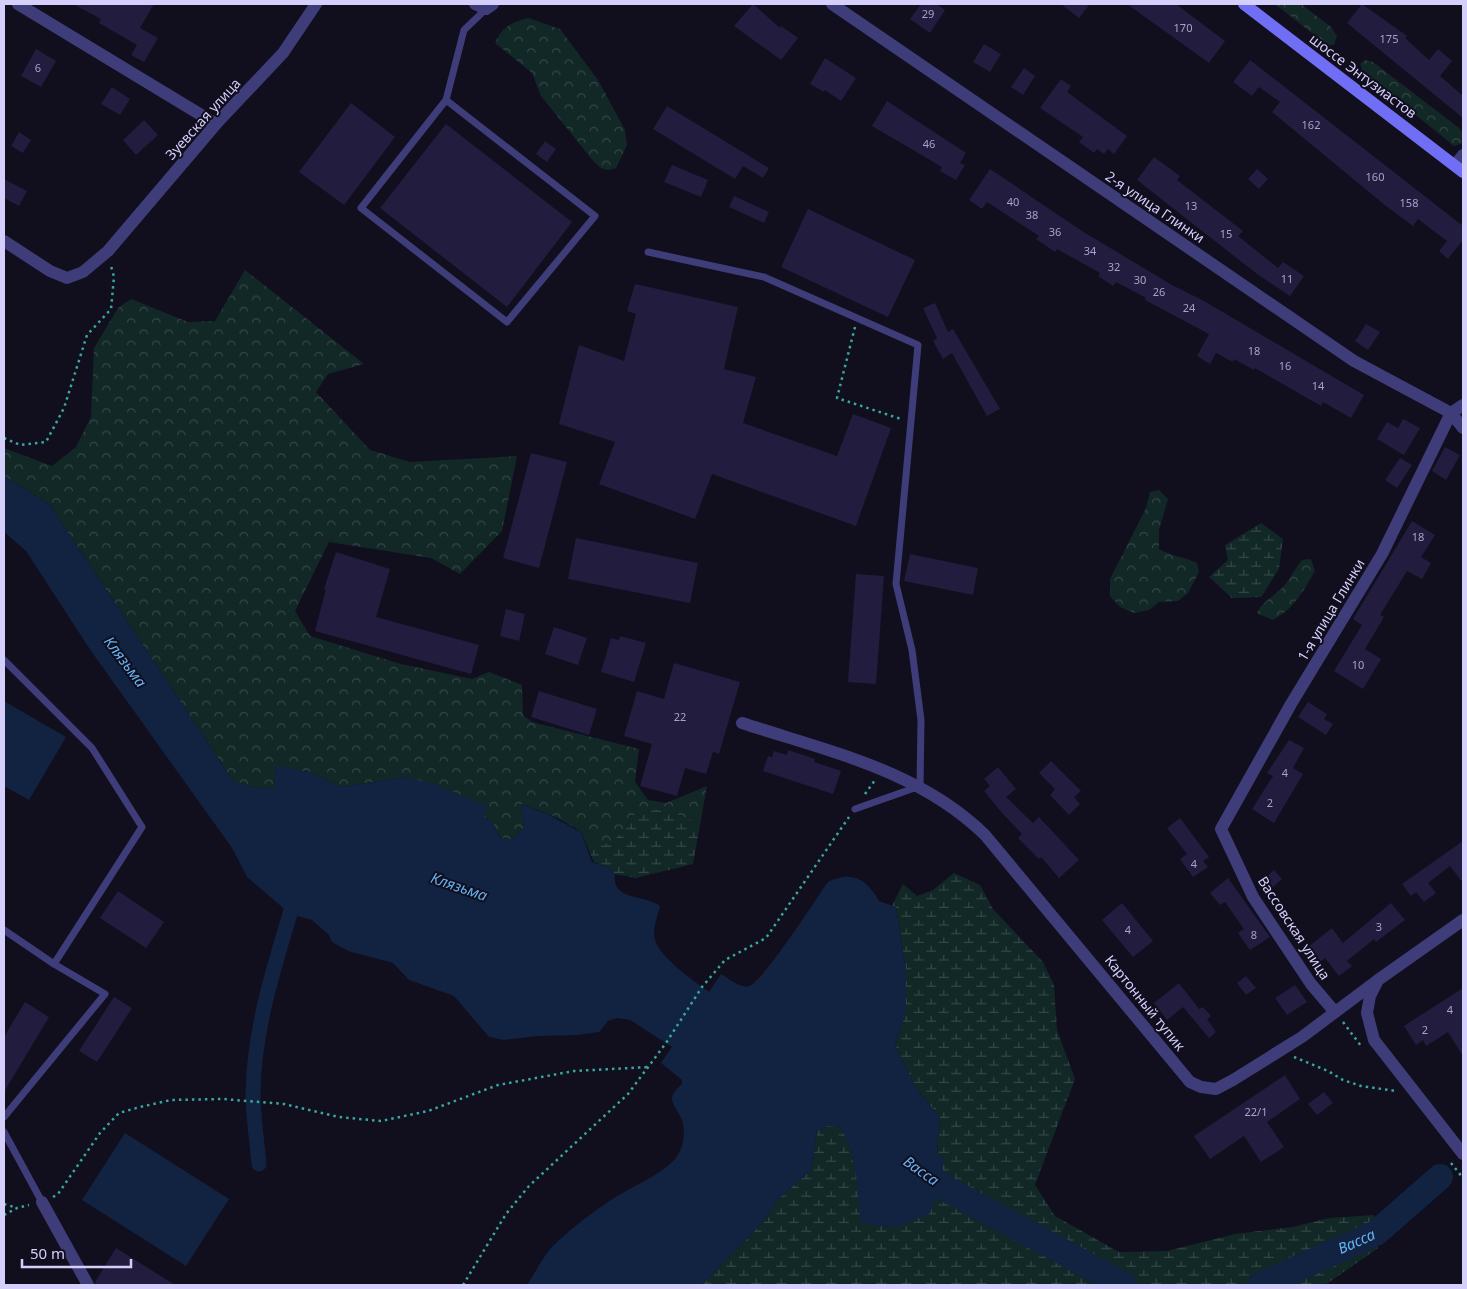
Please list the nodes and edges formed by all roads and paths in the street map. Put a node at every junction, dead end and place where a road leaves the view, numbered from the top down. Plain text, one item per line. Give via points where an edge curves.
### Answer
1 (18, 4) edge
2 (316, 4) edge
3 (832, 4) edge
4 (1244, 4) edge
5 (484, 5) edge
6 (446, 100) junction
7 (216, 124) junction
8 (1463, 154) edge
9 (1459, 169) edge
10 (4, 241) edge
11 (108, 251) junction
12 (648, 252) dead end
13 (857, 318) junction
14 (1463, 405) edge
15 (1451, 413) junction
16 (912, 422) junction
17 (1463, 428) edge
18 (4, 438) edge
19 (4, 660) edge
20 (742, 723) dead end
21 (882, 769) junction
22 (920, 786) junction
23 (855, 809) junction
24 (1221, 829) joint
25 (1463, 920) edge
26 (4, 930) edge
27 (54, 964) junction
28 (1378, 980) junction
29 (1334, 1011) junction
30 (1280, 1052) junction
31 (649, 1067) junction
32 (1396, 1091) dead end
33 (4, 1117) edge
34 (4, 1132) edge
35 (1463, 1154) edge
36 (42, 1202) junction
37 (4, 1204) edge
38 (4, 1215) edge
39 (88, 1285) edge
40 (463, 1285) edge

1 - 7 street
2 - 7 street, Зуевская улица via 283,53
3 - 15 street, 2-я улица Глинки via 1354,361
4 - 9 main road, шоссе Энтузиастов
5 - 6 lane via 464,30
6 - 6 lane via 595,216 507,322 362,208
7 - 11 street, Зуевская улица
8 - 9 street
10 - 11 street, Зуевская улица via 50,271 67,278 83,272
11 - 18 path via 114,277 112,310 87,334 64,408 46,442 20,446
12 - 13 lane via 764,277
13 - 16 lane via 918,345
13 - 16 path via 838,398
14 - 15 street
15 - 17 street, 2-я улица Глинки
15 - 24 street, 1-я улица Глинки via 1382,554
16 - 22 lane via 896,584 912,650 920,720
19 - 27 lane via 92,748 142,827
20 - 21 street, Картонный тупик
21 - 22 street, Картонный тупик
21 - 23 path
22 - 23 lane
22 - 30 street, Картонный тупик via 953,806 985,835 1190,1082 1201,1088 1216,1088
23 - 31 path via 766,938 725,960 702,987
24 - 29 street, Вассовская улица via 1253,897 1311,984
25 - 28 street, Картонный тупик
26 - 27 lane
27 - 33 lane via 105,994
28 - 29 street, Картонный тупик
28 - 35 street via 1370,996 1367,1013 1374,1040
29 - 30 street, Картонный тупик
30 - 32 path via 1313,1064 1342,1080
31 - 36 path via 574,1071 498,1085 428,1111 381,1121 339,1117 284,1104 223,1099 171,1100 119,1113 100,1133 58,1194
31 - 40 path via 609,1113 528,1186 506,1214
34 - 36 lane
36 - 39 street
37 - 38 path via 17,1208

